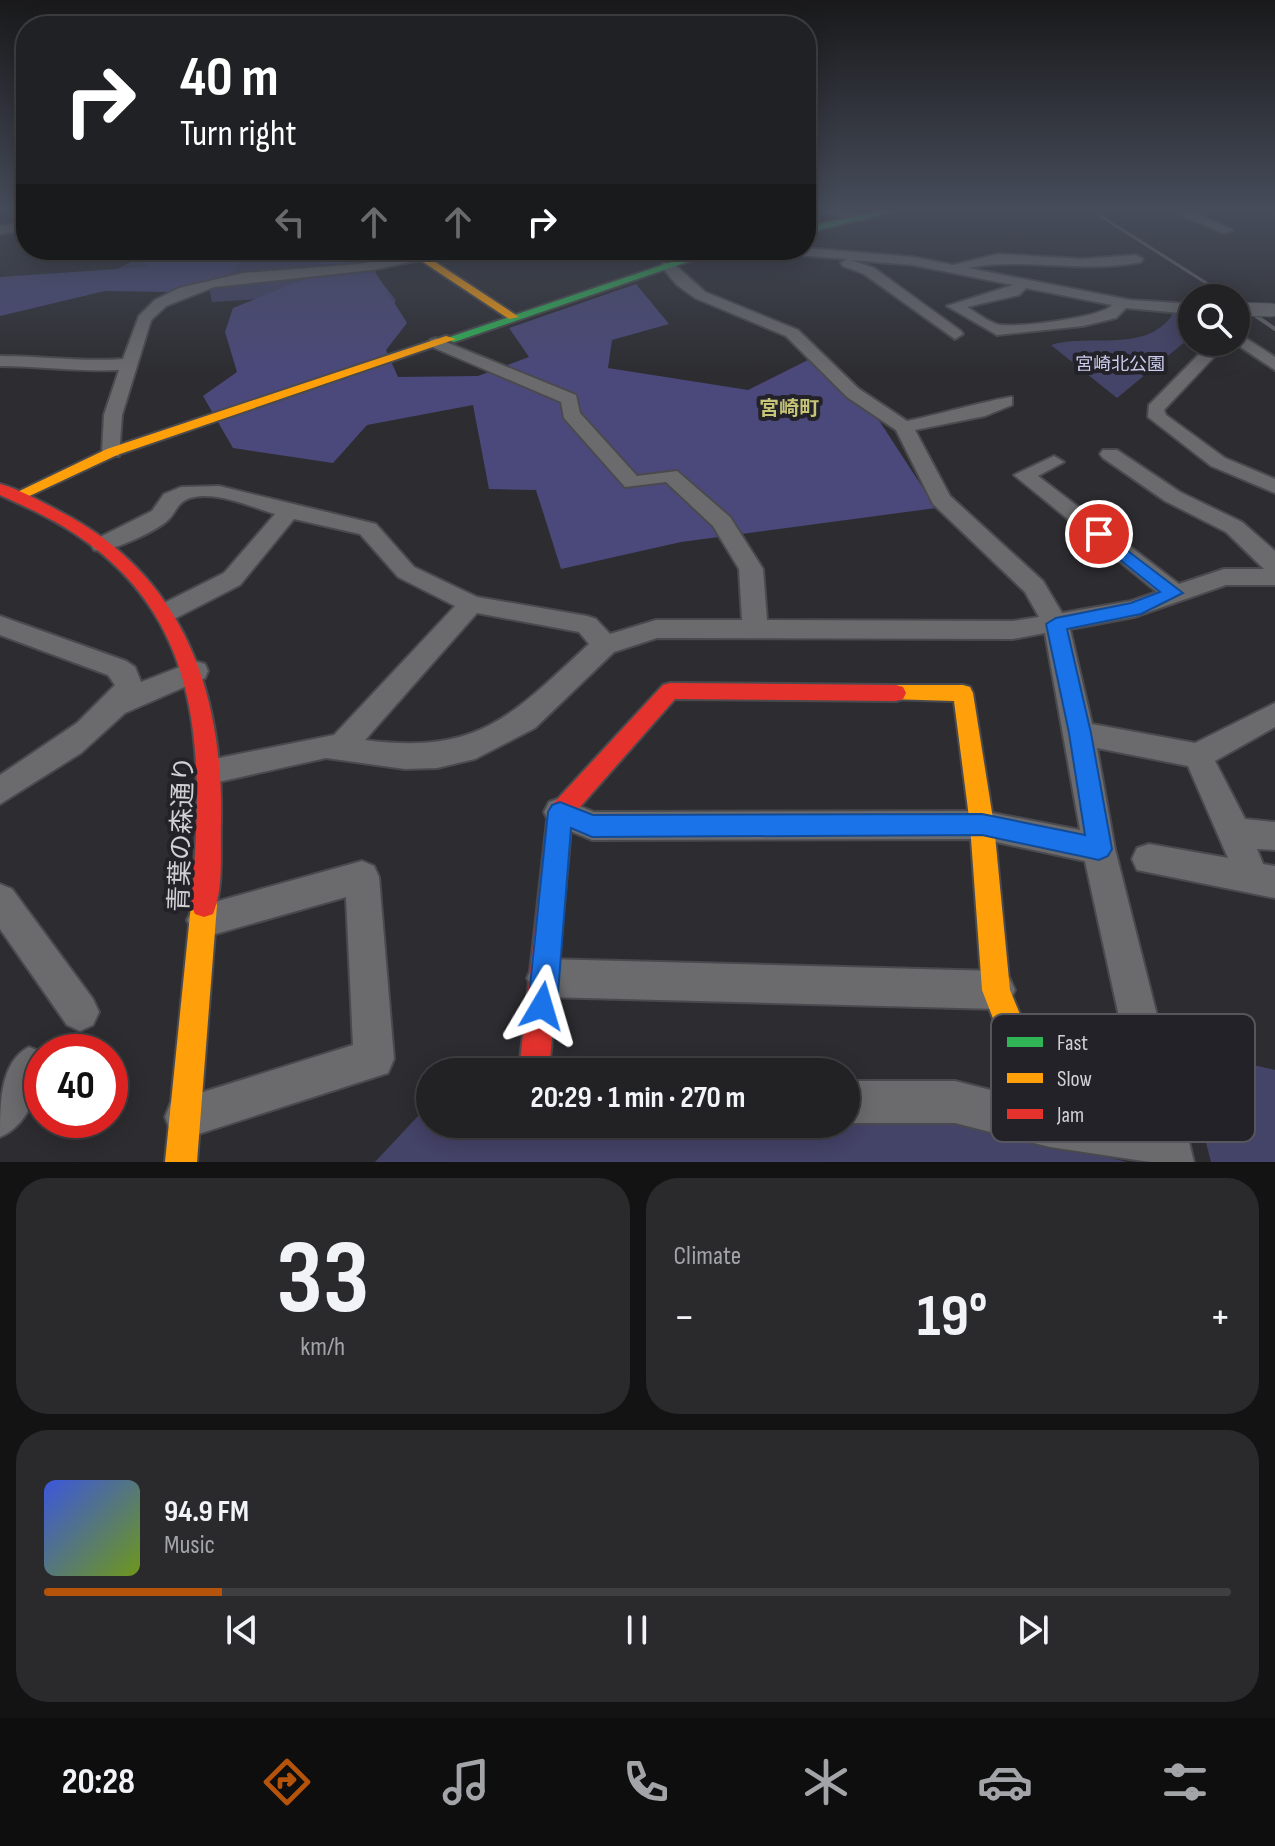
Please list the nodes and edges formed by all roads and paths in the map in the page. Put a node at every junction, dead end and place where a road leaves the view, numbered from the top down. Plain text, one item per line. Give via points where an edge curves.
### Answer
1 (375, 264) edge
2 (431, 264) edge
3 (673, 264) edge
4 (849, 264) edge
5 (915, 264) edge
6 (968, 264) edge
7 (668, 266) junction
8 (950, 268) junction
9 (1023, 282) junction
10 (1123, 302) junction
11 (1178, 308) edge
12 (1250, 309) edge
13 (1274, 310) edge
14 (513, 317) junction
15 (955, 334) dead end
16 (436, 343) junction
17 (1250, 347) edge
18 (1206, 356) edge
19 (0, 361) edge
20 (130, 364) junction
21 (1275, 365) edge
22 (1006, 401) dead end
23 (904, 427) junction
24 (112, 452) junction
25 (1110, 454) dead end
26 (1054, 462) dead end
27 (1275, 487) edge
28 (6, 496) edge
29 (289, 512) junction
30 (102, 545) junction
31 (1275, 568) edge
32 (1275, 577) edge
33 (1174, 593) junction
34 (471, 604) junction
35 (167, 612) junction
36 (1056, 624) junction
37 (0, 625) edge
38 (755, 628) junction
39 (605, 645) junction
40 (195, 671) junction
41 (118, 704) junction
42 (1275, 714) edge
43 (1080, 733) junction
44 (342, 746) junction
45 (1198, 756) junction
46 (214, 771) junction
47 (0, 791) edge
48 (560, 812) junction
49 (982, 825) junction
50 (1235, 833) junction
51 (1275, 836) edge
52 (1099, 849) junction
53 (1149, 859) dead end
54 (1263, 880) edge
55 (0, 900) edge
56 (205, 920) junction
57 (546, 978) junction
58 (996, 990) junction
59 (80, 1012) dead end
60 (1006, 1014) edge
61 (1138, 1014) edge
62 (535, 1058) edge
63 (24, 1075) edge
64 (860, 1102) edge
65 (991, 1111) edge
66 (0, 1116) edge
67 (186, 1117) junction
68 (1124, 1142) edge
69 (1170, 1152) edge
70 (181, 1162) edge

1 - 20 street via 226,280 172,295 153,306 144,319
2 - 14 street
3 - 7 street, 青葉の森通り
4 - 15 street via 869,271
5 - 8 street
6 - 8 street
7 - 14 street, 青葉の森通り
7 - 23 street via 700,295 792,333 853,393
8 - 9 street
9 - 10 street
9 - 10 street via 1014,292 954,306 997,330 1111,315
10 - 11 street
12 - 13 street, bridge
14 - 16 street, 青葉の森通り
16 - 24 street, 青葉の森通り
16 - 38 street via 570,399 571,414 632,483 670,475 722,522 751,569
17 - 21 street
18 - 27 street via 1155,409 1157,417 1218,462
19 - 20 street via 76,367
20 - 24 street via 113,415
22 - 23 street
23 - 36 street via 941,499 1034,587
24 - 28 street, 青葉の森通り
25 - 31 street via 1181,500 1227,519 1260,544
26 - 33 street via 1024,475
28 - 30 street, 青葉の森通り via 71,523
29 - 30 street via 219,492 188,491 172,499 160,516
29 - 34 street via 368,529 406,572
29 - 35 street via 232,579
30 - 35 street, 青葉の森通り
32 - 33 street via 1224,577
33 - 36 street via 1134,609
34 - 39 street via 587,625
34 - 44 street
35 - 40 street, 青葉の森通り
36 - 38 street via 1013,630
36 - 43 street
37 - 41 street via 125,674 129,686
38 - 39 street via 656,629
39 - 44 street via 525,720 475,747 405,757
40 - 41 street
40 - 46 street, 青葉の森通り via 208,714
41 - 47 street
42 - 45 street
43 - 45 street
43 - 52 street
44 - 46 street via 307,748
45 - 50 street
46 - 56 street, 青葉の森通り
48 - 49 street via 592,826
48 - 49 street via 670,691 963,693
48 - 57 street
49 - 52 street
49 - 58 street
50 - 51 street
50 - 54 street
52 - 61 street
53 - 54 street
55 - 59 street
56 - 67 street, 青葉の森通り
56 - 67 street via 362,877 374,1059
57 - 58 street
57 - 62 street
58 - 60 street
63 - 66 street
64 - 65 street via 955,1102
67 - 70 street, 青葉の森通り
68 - 69 street

